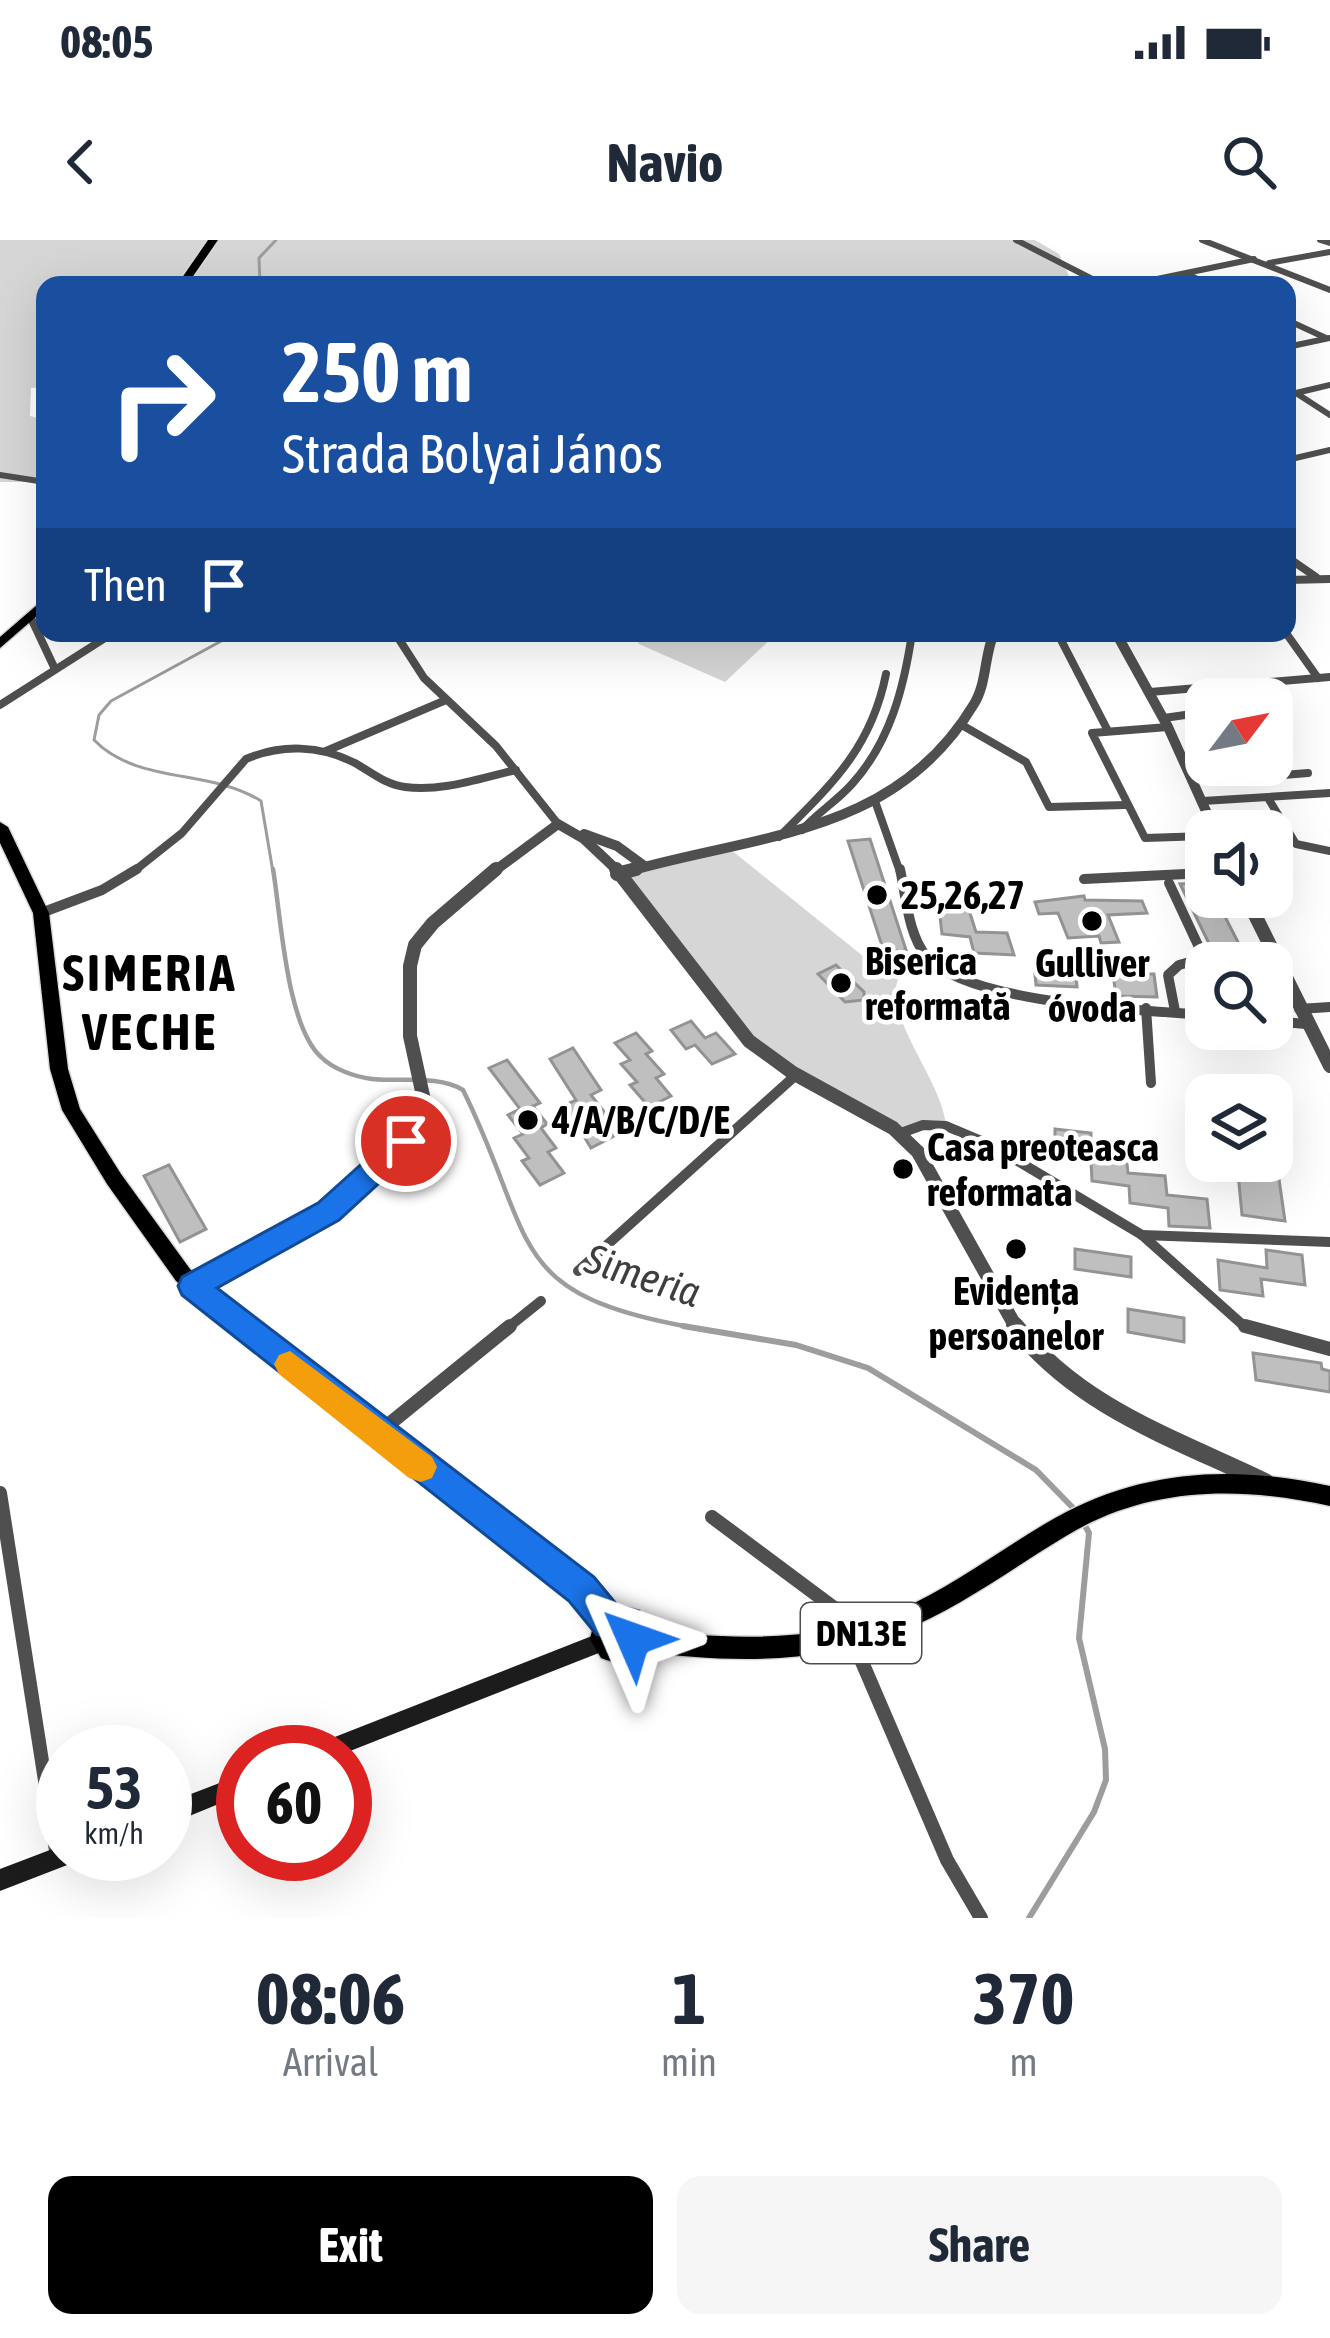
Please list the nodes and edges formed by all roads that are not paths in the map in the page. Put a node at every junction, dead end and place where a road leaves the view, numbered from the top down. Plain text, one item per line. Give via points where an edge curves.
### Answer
1 (213, 240) edge
2 (1016, 240) edge
3 (1202, 240) edge
4 (1320, 240) edge
5 (1330, 248) edge
6 (1257, 258) junction
7 (1269, 263) junction
8 (1186, 274) junction
9 (188, 276) edge
10 (1086, 276) edge
11 (1175, 276) edge
12 (1190, 276) edge
13 (1330, 290) edge
14 (1296, 324) edge
15 (1328, 338) edge
16 (1296, 345) edge
17 (1330, 385) edge
18 (1296, 393) edge
19 (1296, 397) edge
20 (1330, 415) edge
21 (1330, 450) edge
22 (1296, 458) edge
23 (0, 475) edge
24 (36, 481) edge
25 (1296, 563) edge
26 (1316, 577) junction
27 (1296, 579) edge
28 (1329, 579) edge
29 (36, 612) edge
30 (31, 618) junction
31 (36, 629) edge
32 (42, 642) edge
33 (97, 642) edge
34 (401, 642) edge
35 (910, 642) edge
36 (992, 642) edge
37 (1062, 642) edge
38 (1122, 642) edge
39 (1292, 642) edge
40 (0, 644) edge
41 (54, 667) junction
42 (886, 674) dead end
43 (1330, 676) edge
44 (1318, 678) junction
45 (1150, 692) junction
46 (446, 700) junction
47 (0, 705) edge
48 (1185, 717) edge
49 (1166, 722) junction
50 (960, 724) junction
51 (1108, 731) junction
52 (326, 752) junction
53 (516, 770) junction
54 (1308, 773) dead end
55 (1293, 774) edge
56 (1330, 793) edge
57 (1268, 798) junction
58 (1203, 801) junction
59 (876, 804) junction
60 (1126, 805) junction
61 (1207, 810) edge
62 (558, 824) junction
63 (0, 827) edge
64 (800, 832) junction
65 (579, 833) junction
66 (1185, 837) edge
67 (777, 839) junction
68 (1330, 851) edge
69 (643, 865) junction
70 (616, 874) junction
71 (1185, 874) edge
72 (1084, 879) dead end
73 (1169, 883) dead end
74 (41, 913) junction
75 (1256, 918) edge
76 (1330, 1006) edge
77 (1146, 1008) junction
78 (1299, 1009) junction
79 (1175, 1011) junction
80 (1185, 1012) edge
81 (1293, 1023) edge
82 (1306, 1024) junction
83 (1330, 1066) edge
84 (796, 1075) junction
85 (1151, 1083) dead end
86 (901, 1133) junction
87 (1142, 1235) junction
88 (1330, 1242) edge
89 (578, 1271) dead end
90 (193, 1286) junction
91 (541, 1301) dead end
92 (1330, 1349) edge
93 (377, 1434) junction
94 (1265, 1483) junction
95 (0, 1493) edge
96 (1330, 1496) edge
97 (712, 1517) dead end
98 (606, 1632) junction
99 (853, 1635) junction
100 (40, 1725) edge
101 (372, 1731) edge
102 (36, 1866) edge
103 (0, 1880) edge
104 (981, 1918) edge

1 - 9 main road
2 - 10 street
3 - 6 street
4 - 5 street
5 - 7 street
6 - 7 street
6 - 8 street
7 - 13 street
8 - 11 street
8 - 12 street
14 - 15 street
15 - 16 street
17 - 18 street
19 - 20 street
21 - 22 street
23 - 24 street
25 - 26 street
26 - 27 street
26 - 28 street
29 - 30 main road
30 - 31 street
30 - 40 main road
32 - 41 street
33 - 41 street
34 - 46 street
35 - 64 street via 896,716 856,780
36 - 50 street via 981,689
37 - 51 street
38 - 45 street
39 - 44 street
41 - 47 street
42 - 67 street via 879,708 848,768
43 - 44 street
44 - 45 street
45 - 49 street
46 - 52 street
46 - 53 street
48 - 49 street
49 - 51 street
49 - 58 street
50 - 59 street
50 - 60 street via 1026,762 1049,807
51 - 60 street via 1092,733
52 - 53 street via 403,787
52 - 74 street via 254,754 163,850 79,901
53 - 62 street
54 - 55 street
56 - 57 street
57 - 58 street
57 - 68 street via 1295,847
58 - 61 street
59 - 64 street
59 - 77 street via 934,968 1009,993
60 - 66 street via 1145,838
62 - 65 street
62 - 90 street via 415,945 409,1015 424,1113 416,1129 343,1202
63 - 74 main road, DN13E
64 - 67 street
65 - 69 street
65 - 70 street
67 - 69 street
69 - 70 street
70 - 84 street via 732,1024
71 - 72 street
73 - 79 street via 1204,958 1168,975
74 - 90 main road, DN13E via 71,1110
75 - 78 street
76 - 78 street
77 - 79 street
77 - 85 street
78 - 82 street
79 - 80 street
81 - 82 street
82 - 83 street
84 - 86 street
84 - 89 street
86 - 87 street via 946,1126
86 - 94 street via 1015,1327 1046,1362 1092,1399
87 - 88 street
87 - 92 street via 1244,1326
90 - 93 main road, DN13E
91 - 93 street
93 - 98 main road, DN13E via 581,1589
94 - 96 main road, DN13E
94 - 99 main road, DN13E via 1161,1487 1090,1510 938,1604
95 - 100 street
97 - 99 street via 826,1598
98 - 99 main road, DN13E via 627,1623 633,1639 728,1648
98 - 101 main road
99 - 104 street via 947,1860
102 - 103 main road

